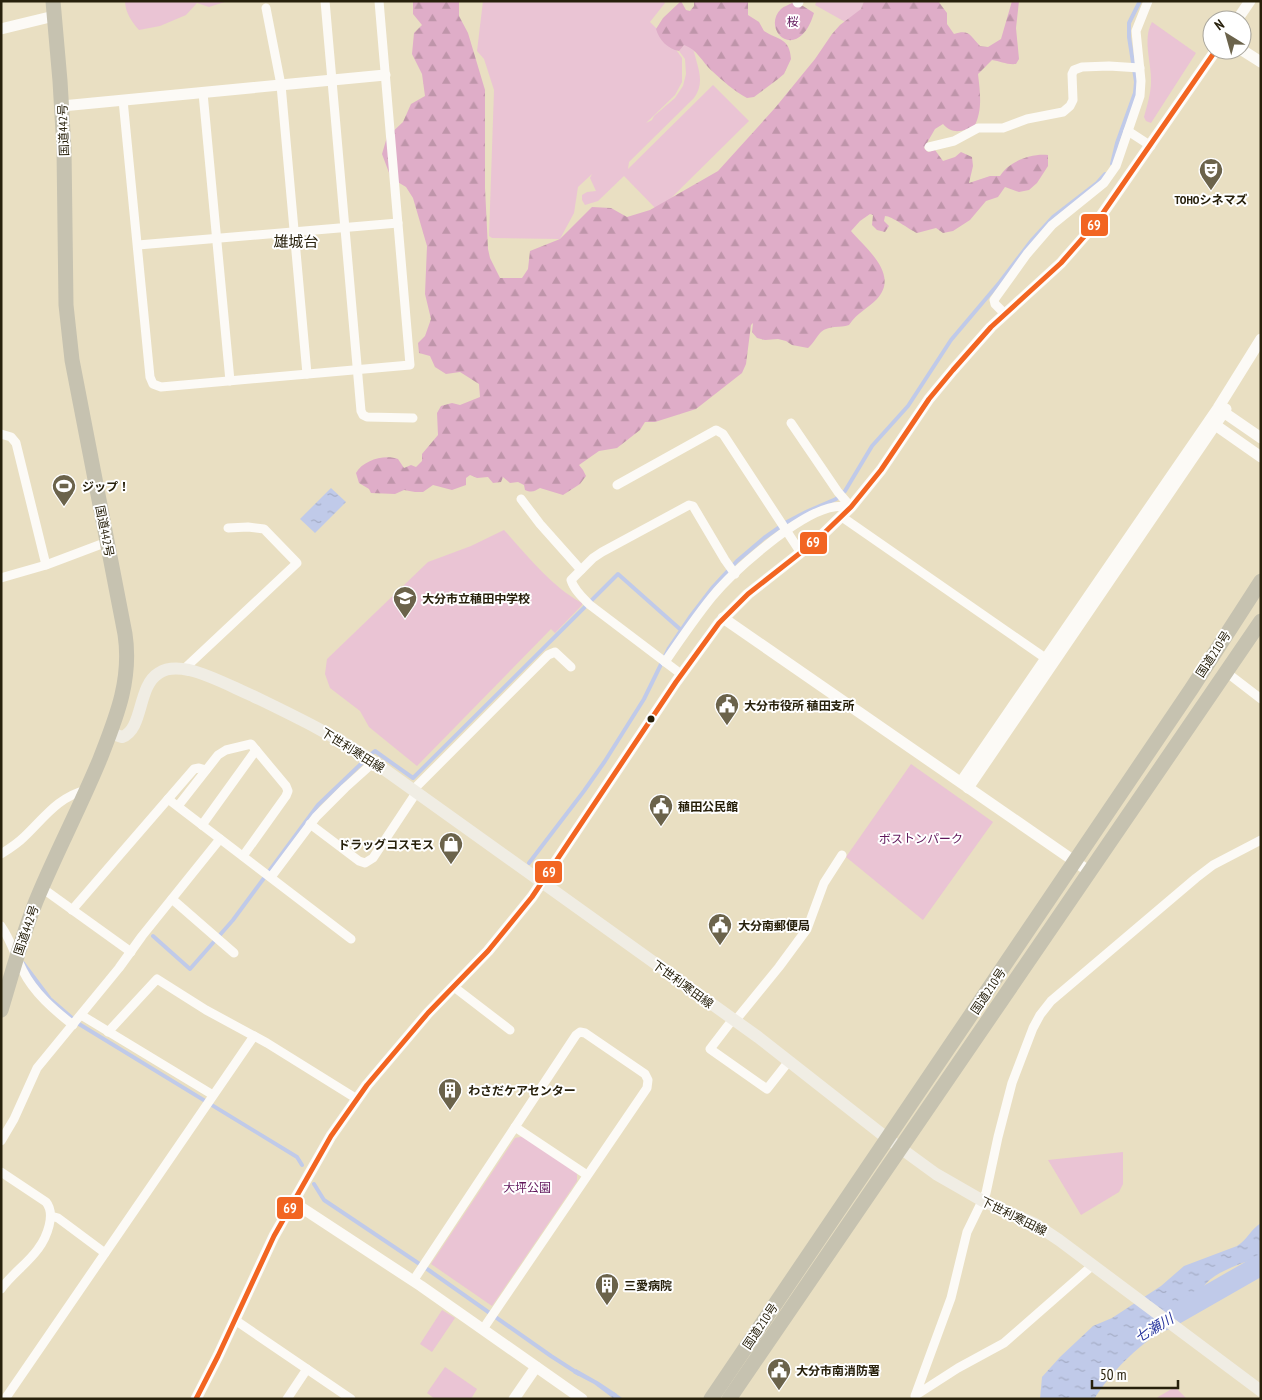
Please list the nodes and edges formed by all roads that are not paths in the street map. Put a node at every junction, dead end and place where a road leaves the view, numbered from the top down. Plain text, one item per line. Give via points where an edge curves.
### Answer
1 (325, 1) edge
2 (379, 1) edge
3 (1148, 1) edge
4 (266, 8) dead end
5 (54, 9) edge
6 (1, 28) edge
7 (1209, 60) edge
8 (1140, 68) junction
9 (385, 75) junction
10 (332, 80) junction
11 (281, 85) junction
12 (203, 93) junction
13 (123, 100) junction
14 (62, 106) junction
15 (1128, 131) junction
16 (1151, 146) junction
17 (929, 147) dead end
18 (398, 223) junction
19 (345, 227) junction
20 (294, 232) junction
21 (216, 238) junction
22 (138, 245) junction
23 (1005, 314) junction
24 (1261, 339) edge
25 (1261, 352) edge
26 (357, 369) junction
27 (307, 374) junction
28 (230, 381) junction
29 (1221, 410) junction
30 (414, 418) dead end
31 (792, 423) dead end
32 (1212, 423) junction
33 (1, 434) edge
34 (1261, 438) edge
35 (1261, 457) edge
36 (617, 485) dead end
37 (522, 498) dead end
38 (852, 507) junction
39 (842, 517) junction
40 (784, 527) junction
41 (228, 528) dead end
42 (107, 542) junction
43 (801, 553) junction
44 (46, 566) junction
45 (581, 570) junction
46 (735, 574) junction
47 (1, 578) edge
48 (1261, 581) edge
49 (723, 618) junction
50 (1261, 621) edge
51 (1049, 661) junction
52 (665, 662) junction
53 (571, 667) dead end
54 (184, 669) junction
55 (1226, 672) junction
56 (681, 674) junction
57 (1261, 699) edge
58 (110, 733) junction
59 (256, 750) junction
60 (374, 762) junction
61 (206, 770) junction
62 (965, 785) junction
63 (86, 790) junction
64 (414, 792) junction
65 (168, 799) junction
66 (178, 806) junction
67 (310, 824) junction
68 (202, 825) junction
69 (220, 839) junction
70 (1261, 840) edge
71 (1, 854) edge
72 (842, 855) dead end
73 (243, 856) junction
74 (1075, 861) junction
75 (1090, 872) junction
76 (270, 877) junction
77 (542, 884) junction
78 (42, 888) junction
79 (172, 900) junction
80 (72, 910) junction
81 (1, 926) edge
82 (351, 939) dead end
83 (131, 952) junction
84 (234, 953) dead end
85 (17, 956) junction
86 (454, 987) junction
87 (1, 1010) edge
88 (81, 1015) junction
89 (734, 1020) junction
90 (73, 1025) junction
91 (510, 1030) dead end
92 (108, 1032) junction
93 (254, 1036) junction
94 (789, 1061) junction
95 (213, 1095) junction
96 (357, 1100) junction
97 (515, 1127) junction
98 (888, 1139) junction
99 (1, 1141) edge
100 (900, 1148) junction
101 (1, 1172) edge
102 (587, 1175) junction
103 (983, 1201) junction
104 (293, 1202) junction
105 (51, 1216) junction
106 (105, 1253) junction
107 (1093, 1265) junction
108 (416, 1277) junction
109 (1, 1289) edge
110 (235, 1320) junction
111 (486, 1325) junction
112 (536, 1367) junction
113 (307, 1369) junction
114 (1261, 1391) edge
115 (913, 1397) edge
116 (3, 1398) edge
117 (196, 1399) edge
118 (287, 1399) edge
119 (350, 1399) edge
120 (514, 1399) edge
121 (582, 1399) edge
122 (711, 1399) edge
123 (729, 1399) edge

1 - 10 street
2 - 9 street
3 - 8 street via 1136,31
4 - 11 street
5 - 6 street
5 - 14 highway, 国道442号
7 - 16 street
8 - 15 street via 1140,96
8 - 17 street via 1082,67 1072,74 1073,100 1063,112 1023,120 1003,128 978,128 946,144
9 - 10 street
9 - 18 street
10 - 11 street
10 - 19 street
11 - 12 street
11 - 20 street
12 - 13 street
12 - 21 street
13 - 14 street
13 - 22 street
14 - 42 highway, 国道442号 via 68,332
15 - 16 street
15 - 23 street via 1112,174 1052,225 995,298 995,304
16 - 23 street via 1086,235
18 - 19 street
18 - 26 street via 410,365
19 - 20 street
19 - 26 street
20 - 21 street
20 - 27 street
21 - 22 street
21 - 28 street
22 - 28 street via 153,384 162,387
23 - 38 street via 939,387
24 - 29 street
25 - 29 street
26 - 27 street
26 - 30 street via 363,415
27 - 28 street
29 - 32 street
29 - 34 street
31 - 38 street via 840,495
32 - 35 street
32 - 51 street
33 - 44 street via 12,437 16,442
36 - 40 street via 716,430 723,434
37 - 45 street
38 - 39 street
38 - 40 street via 828,508
39 - 43 street
39 - 51 street
40 - 43 street
40 - 46 street
41 - 54 street via 264,530 297,563
42 - 44 street
42 - 58 highway, 国道442号 via 125,634 127,664 123,695
43 - 49 street
44 - 47 street
45 - 46 street via 602,552 691,505
45 - 52 street via 571,582 589,603
46 - 52 street via 709,601
48 - 74 highway, 国道210号
49 - 56 street
49 - 62 street
50 - 55 highway, 国道210号
51 - 62 street
52 - 56 street
53 - 64 street via 555,652 548,655
54 - 58 main road, 下世利寒田線 via 164,670 154,676 129,733 122,736
54 - 60 main road, 下世利寒田線 via 268,703
55 - 57 street
55 - 75 highway, 国道210号
56 - 77 street
58 - 63 highway, 国道442号
59 - 61 street via 250,743 224,751
59 - 68 street
59 - 73 street via 288,791
60 - 64 main road, 下世利寒田線
60 - 67 street
61 - 65 street via 194,770
61 - 66 street
62 - 74 street
63 - 71 street via 57,803 24,837
63 - 78 highway, 国道442号
64 - 67 street via 373,858 365,863 359,862
64 - 77 main road, 下世利寒田線
65 - 66 street
65 - 80 street
66 - 68 street
67 - 76 street
68 - 69 street
69 - 73 street
69 - 79 street
70 - 103 street via 1213,865 1196,878 1044,1009 1030,1035 1010,1091
72 - 89 street via 824,883 807,929
73 - 76 street
74 - 75 street
74 - 98 highway, 国道210号
75 - 100 highway, 国道210号
76 - 82 street
77 - 86 street
77 - 89 main road, 下世利寒田線
78 - 80 street
78 - 85 highway, 国道442号
79 - 83 street
79 - 84 street
80 - 83 street
81 - 85 street
83 - 88 street
85 - 87 highway, 国道442号
85 - 90 street via 40,996
86 - 91 street
86 - 96 street via 390,1057
88 - 90 street
88 - 92 street
89 - 94 main road, 下世利寒田線
89 - 94 street via 710,1049 767,1089
90 - 99 street via 34,1073
92 - 93 street via 156,979
92 - 95 street
93 - 95 street
93 - 96 street
94 - 98 main road, 下世利寒田線
95 - 106 street
96 - 104 street via 331,1136
97 - 102 street
97 - 102 street via 576,1034 582,1032 592,1038 644,1074 648,1084
97 - 108 street
98 - 100 main road, 下世利寒田線
98 - 122 highway, 国道210号
100 - 103 main road, 下世利寒田線 via 942,1178
100 - 123 highway, 国道210号
101 - 105 street via 46,1202
102 - 111 street
103 - 107 main road, 下世利寒田線 via 1035,1224
103 - 115 street via 967,1232 951,1298
104 - 108 street
104 - 110 street
105 - 106 street
105 - 109 street via 38,1249
106 - 116 street
107 - 114 main road, 下世利寒田線
107 - 115 street via 1004,1343
108 - 111 street
110 - 113 street
110 - 117 street
111 - 112 street
112 - 120 street
112 - 121 street
113 - 118 street
113 - 119 street

